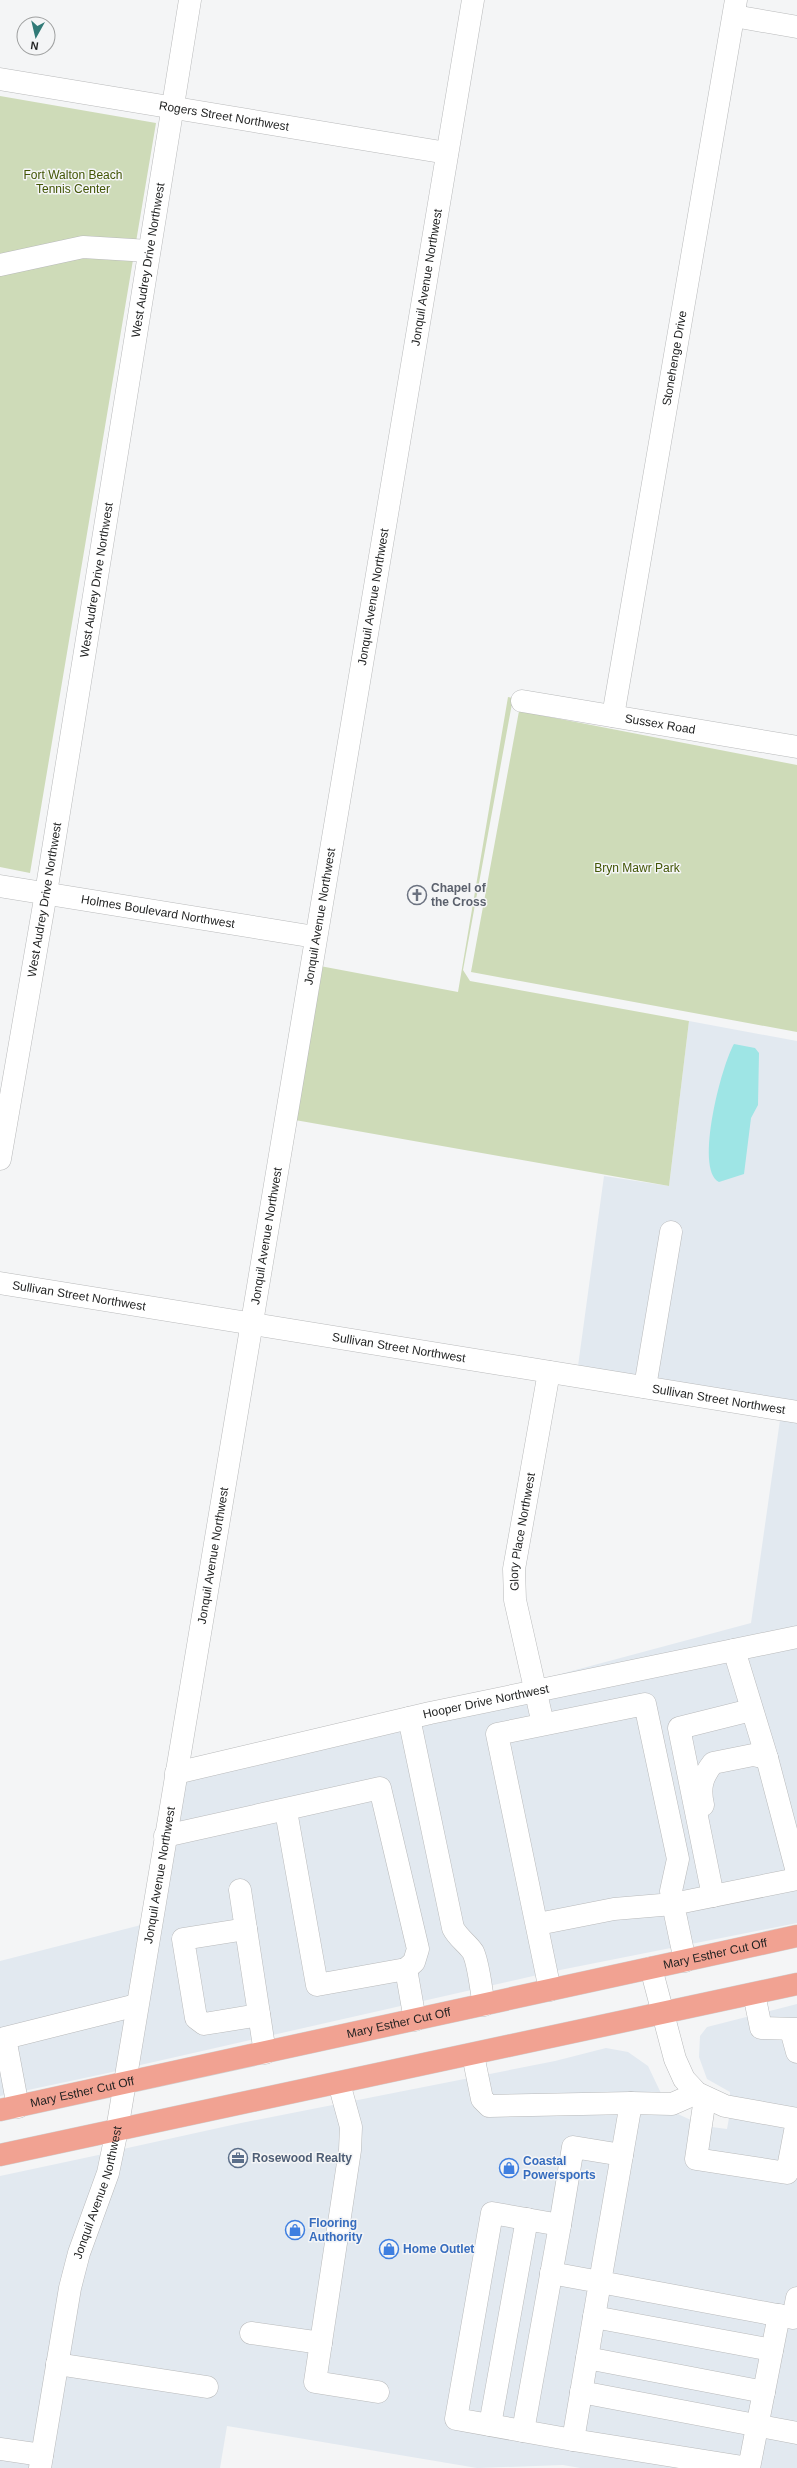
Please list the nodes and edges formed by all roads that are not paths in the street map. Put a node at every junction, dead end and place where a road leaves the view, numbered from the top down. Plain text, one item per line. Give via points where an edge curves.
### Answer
1 (190, 0) edge
2 (473, 0) edge
3 (735, 8) edge
4 (797, 27) edge
5 (0, 79) edge
6 (172, 107) junction
7 (447, 153) junction
8 (148, 252) junction
9 (0, 265) edge
10 (522, 701) dead end
11 (612, 716) junction
12 (797, 747) edge
13 (0, 886) edge
14 (46, 893) junction
15 (315, 937) junction
16 (0, 1159) edge
17 (671, 1232) dead end
18 (0, 1283) edge
19 (251, 1324) junction
20 (549, 1372) junction
21 (644, 1387) junction
22 (797, 1412) edge
23 (797, 1637) edge
24 (734, 1650) junction
25 (594, 1679) junction
26 (535, 1692) junction
27 (751, 1710) junction
28 (601, 1713) junction
29 (409, 1718) junction
30 (543, 1724) junction
31 (767, 1758) junction
32 (176, 1773) junction
33 (286, 1811) junction
34 (165, 1836) junction
35 (797, 1872) edge
36 (797, 1879) edge
37 (240, 1890) dead end
38 (712, 1892) junction
39 (673, 1904) junction
40 (538, 1924) junction
41 (246, 1929) junction
42 (148, 1936) junction
43 (797, 1936) edge
44 (183, 1939) junction
45 (685, 1961) junction
46 (651, 1968) junction
47 (406, 1969) junction
48 (797, 1984) edge
49 (550, 1990) junction
50 (754, 1994) junction
51 (137, 2005) junction
52 (484, 2005) junction
53 (663, 2014) junction
54 (259, 2016) junction
55 (416, 2020) junction
56 (794, 2029) edge
57 (797, 2052) edge
58 (265, 2053) junction
59 (473, 2055) junction
60 (339, 2083) junction
61 (124, 2084) junction
62 (701, 2095) junction
63 (631, 2103) junction
64 (9, 2108) edge
65 (797, 2120) edge
66 (117, 2130) junction
67 (0, 2155) edge
68 (622, 2155) junction
69 (527, 2219) junction
70 (560, 2225) junction
71 (551, 2273) junction
72 (600, 2282) junction
73 (792, 2312) edge
74 (594, 2317) junction
75 (251, 2333) dead end
76 (321, 2343) junction
77 (772, 2350) junction
78 (587, 2358) junction
79 (57, 2364) junction
80 (206, 2387) dead end
81 (378, 2392) dead end
82 (581, 2392) junction
83 (764, 2392) junction
84 (490, 2425) junction
85 (757, 2425) junction
86 (523, 2431) junction
87 (797, 2433) edge
88 (573, 2440) junction
89 (0, 2448) edge
90 (41, 2461) edge

1 - 6 street, West Audrey Drive Northwest
2 - 7 street, Jonquil Avenue Northwest
3 - 4 street
3 - 11 street, Stonehenge Drive
5 - 6 street, Rogers Street Northwest
6 - 7 street, Rogers Street Northwest
6 - 8 street, West Audrey Drive Northwest
7 - 15 street, Jonquil Avenue Northwest
8 - 9 street via 83,247
8 - 14 street, West Audrey Drive Northwest
10 - 11 street, Sussex Road
11 - 12 street, Sussex Road
13 - 14 street, Holmes Boulevard Northwest
14 - 15 street, Holmes Boulevard Northwest
14 - 16 street, West Audrey Drive Northwest
15 - 19 street, Jonquil Avenue Northwest
17 - 21 street
18 - 19 street, Sullivan Street Northwest
19 - 20 street, Sullivan Street Northwest
19 - 32 street, Jonquil Avenue Northwest
20 - 21 street, Sullivan Street Northwest
20 - 26 street, Glory Place Northwest via 514,1569 515,1600
21 - 22 street, Sullivan Street Northwest
23 - 24 street, Hooper Drive Northwest
24 - 25 street, Hooper Drive Northwest
24 - 27 street
25 - 26 street, Hooper Drive Northwest
25 - 28 street
26 - 29 street, Hooper Drive Northwest
26 - 30 street, Glory Place Northwest
27 - 31 street
27 - 38 street via 679,1728
28 - 30 street
28 - 39 street via 646,1704 678,1860 671,1891
29 - 32 street, Hooper Drive Northwest
29 - 52 street via 453,1928 474,1954
30 - 40 street via 497,1734
31 - 35 street
31 - 38 street via 753,1755 713,1763 704,1775 700,1791 718,1871
32 - 34 street, Jonquil Avenue Northwest
33 - 34 street
33 - 47 street via 317,1985
33 - 47 street via 380,1788 418,1949 414,1962
34 - 42 street, Jonquil Avenue Northwest
36 - 38 street
37 - 41 street
38 - 39 street
39 - 40 street via 614,1909
39 - 45 street
40 - 49 street
41 - 44 street
41 - 54 street
42 - 44 street
42 - 51 street, Jonquil Avenue Northwest
43 - 45 main road, Mary Esther Cut Off
44 - 54 street via 196,2018 199,2022 204,2024
45 - 46 main road, Mary Esther Cut Off
46 - 49 main road, Mary Esther Cut Off
46 - 53 street
47 - 55 street
48 - 50 main road
49 - 52 main road, Mary Esther Cut Off
50 - 53 main road
50 - 56 street via 761,2028
51 - 61 street, Jonquil Avenue Northwest
51 - 64 street via 5,2038
52 - 55 main road, Mary Esther Cut Off
53 - 59 main road
53 - 62 street via 675,2059 684,2079
54 - 58 street
55 - 58 main road, Mary Esther Cut Off
56 - 57 street
58 - 61 main road, Mary Esther Cut Off
59 - 60 main road
59 - 63 street via 482,2099 488,2106
60 - 66 main road
60 - 76 street via 351,2127 350,2150
61 - 64 main road, Mary Esther Cut Off
61 - 66 street, Jonquil Avenue Northwest
62 - 63 street via 672,2104
62 - 65 street via 725,2106
62 - 65 street via 696,2159 787,2173
63 - 68 street
66 - 67 main road
66 - 79 street, Jonquil Avenue Northwest via 108,2173 79,2253 70,2288
68 - 70 street via 573,2147
68 - 72 street
69 - 70 street
69 - 84 street
69 - 84 street via 492,2213 456,2419
70 - 71 street
71 - 72 street
71 - 86 street
72 - 73 street
72 - 74 street
73 - 77 street
74 - 77 street
74 - 78 street
75 - 76 street
76 - 81 street via 315,2382
77 - 83 street
78 - 82 street
78 - 83 street
79 - 80 street
79 - 90 street, Jonquil Avenue Northwest
82 - 85 street
82 - 88 street
83 - 85 street
84 - 86 street
85 - 87 street
85 - 88 street via 749,2468
86 - 88 street
89 - 90 street

